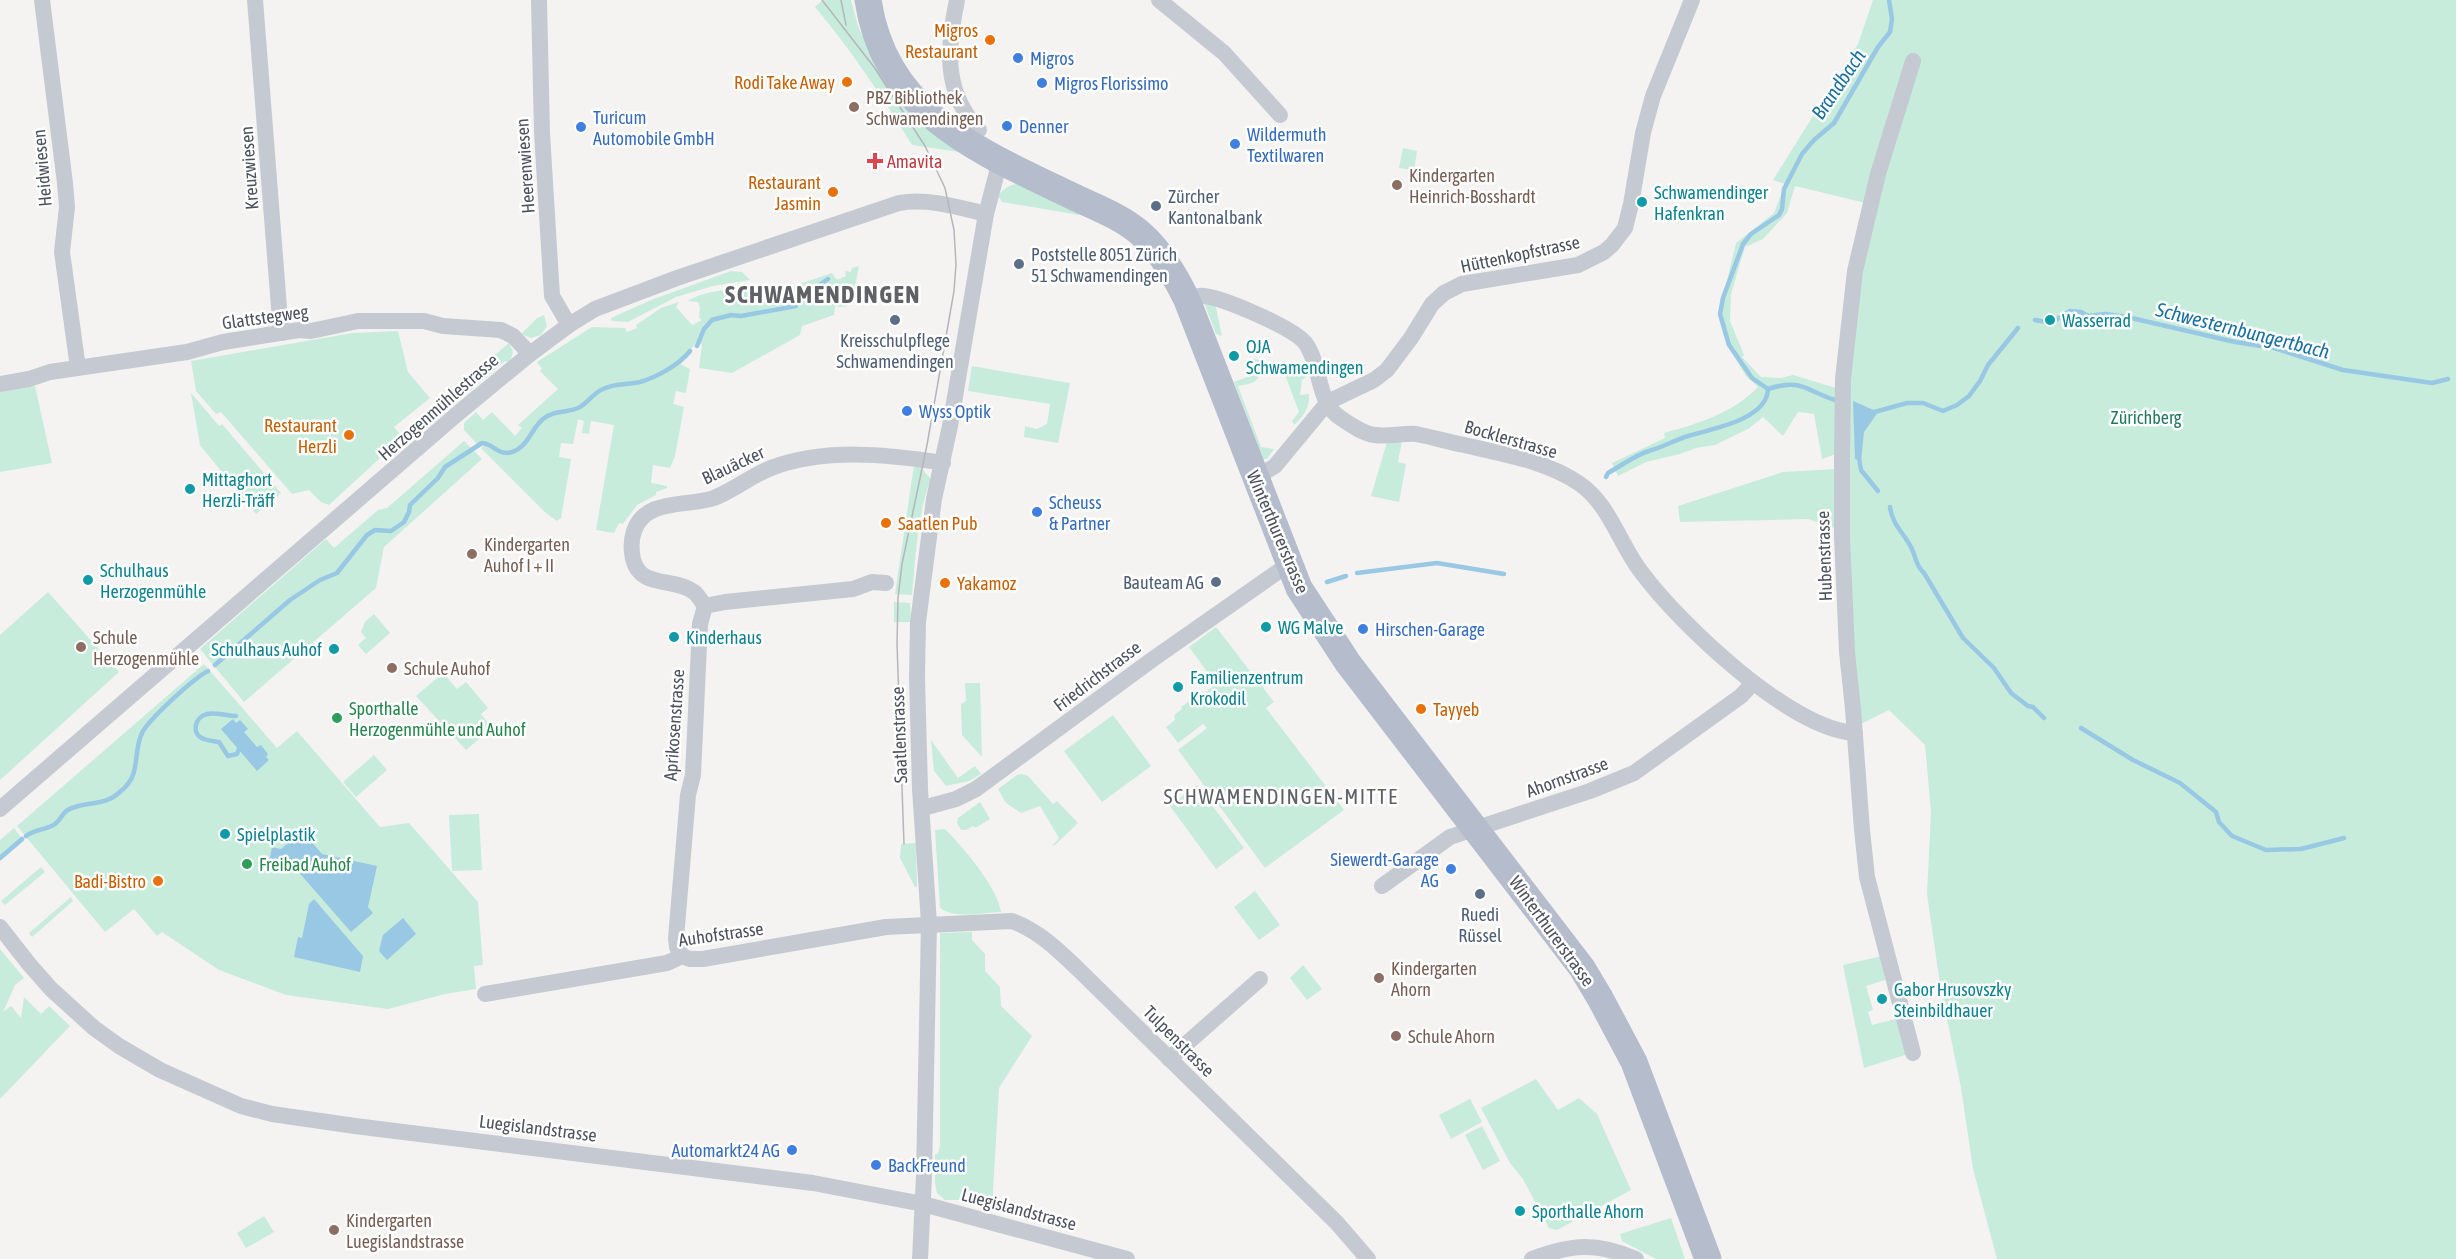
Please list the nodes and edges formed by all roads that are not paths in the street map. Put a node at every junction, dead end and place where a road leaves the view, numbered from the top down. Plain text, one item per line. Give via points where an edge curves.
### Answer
1 (42, 0) edge
2 (255, 0) edge
3 (539, 0) edge
4 (868, 0) edge
5 (957, 0) edge
6 (1160, 0) edge
7 (1692, 0) edge
8 (1913, 61) dead end
9 (1280, 115) dead end
10 (979, 130) dead end
11 (1000, 161) junction
12 (986, 214) junction
13 (1186, 300) junction
14 (568, 325) junction
15 (281, 333) junction
16 (530, 354) junction
17 (78, 368) junction
18 (0, 384) edge
19 (1328, 402) junction
20 (943, 464) junction
21 (1255, 478) junction
22 (1289, 564) junction
23 (886, 583) dead end
24 (705, 606) junction
25 (1754, 683) junction
26 (1855, 733) junction
27 (923, 808) junction
28 (0, 809) edge
29 (1476, 829) junction
30 (1382, 886) dead end
31 (929, 923) junction
32 (0, 927) edge
33 (682, 957) junction
34 (1260, 979) dead end
35 (485, 994) dead end
36 (1913, 1053) dead end
37 (1169, 1059) junction
38 (923, 1204) junction
39 (920, 1259) edge
40 (1127, 1259) edge
41 (1368, 1259) edge
42 (1532, 1259) edge
43 (1636, 1259) edge
44 (1708, 1259) edge

1 - 17 street, Heidwiesen via 65,183 62,252
2 - 15 street, Kreuzwiesen
3 - 14 street, Heerenwiesen via 552,296
4 - 11 main road, Winterthurerstrasse via 880,46 909,95 947,130
5 - 10 street via 949,46 950,72 965,115
6 - 9 street via 1224,53
7 - 19 street, Hüttenkopfstrasse via 1653,96 1631,204 1620,237 1604,252 1578,265 1462,284 1444,293 1432,304 1387,370
8 - 26 street, Hubenstrasse via 1856,263 1843,379 1842,536 1846,652
11 - 12 street, Saatlenstrasse
11 - 13 main road, Winterthurerstrasse via 1131,226 1172,271
12 - 14 street, Herzogenmühlestrasse via 913,200 886,206 630,295
12 - 20 street, Saatlenstrasse
13 - 19 street, Bocklerstrasse via 1205,296 1293,331 1310,351
13 - 21 main road, Winterthurerstrasse
14 - 16 street, Herzogenmühlestrasse
15 - 16 street, Glattstegweg via 358,321 424,321 501,330 513,336
15 - 17 street, Glattstegweg
16 - 28 street, Herzogenmühlestrasse
17 - 18 street, Glattstegweg
19 - 21 street, Hüttenkopfstrasse via 1275,466
19 - 25 street, Bocklerstrasse via 1337,416 1368,433 1415,434 1470,447 1551,468 1580,484 1615,526 1640,571 1677,615
20 - 24 street, Blauäcker via 857,455 809,458 769,469 714,497 647,513 632,539 636,566 650,579 693,592
20 - 27 street, Saatlenstrasse via 927,545 918,622
21 - 22 main road, Winterthurerstrasse
22 - 27 street, Friedrichstrasse via 976,789
22 - 29 main road, Winterthurerstrasse via 1326,632
23 - 24 street
24 - 33 street, Aprikosenstrasse via 700,624 693,775 676,938
25 - 26 street, Bocklerstrasse via 1807,716 1840,732
25 - 29 street, Ahornstrasse via 1634,773
26 - 36 street, Hubenstrasse via 1867,877
27 - 31 street, Saatlenstrasse
29 - 30 street, Ahornstrasse via 1450,837
29 - 44 main road, Winterthurerstrasse via 1582,968 1621,1035
31 - 33 street, Auhofstrasse via 703,959
31 - 37 street, Tulpenstrasse via 1012,921 1028,927 1046,939
31 - 38 street, Saatlenstrasse
32 - 38 street, Luegislandstrasse via 51,989 94,1028 160,1070 241,1106 355,1126 813,1183
33 - 35 street, Auhofstrasse via 668,963
34 - 37 street
37 - 41 street, Tulpenstrasse via 1337,1223
38 - 39 street, Saatlenstrasse
38 - 40 street, Luegislandstrasse
42 - 43 street via 1582,1246 1615,1250

